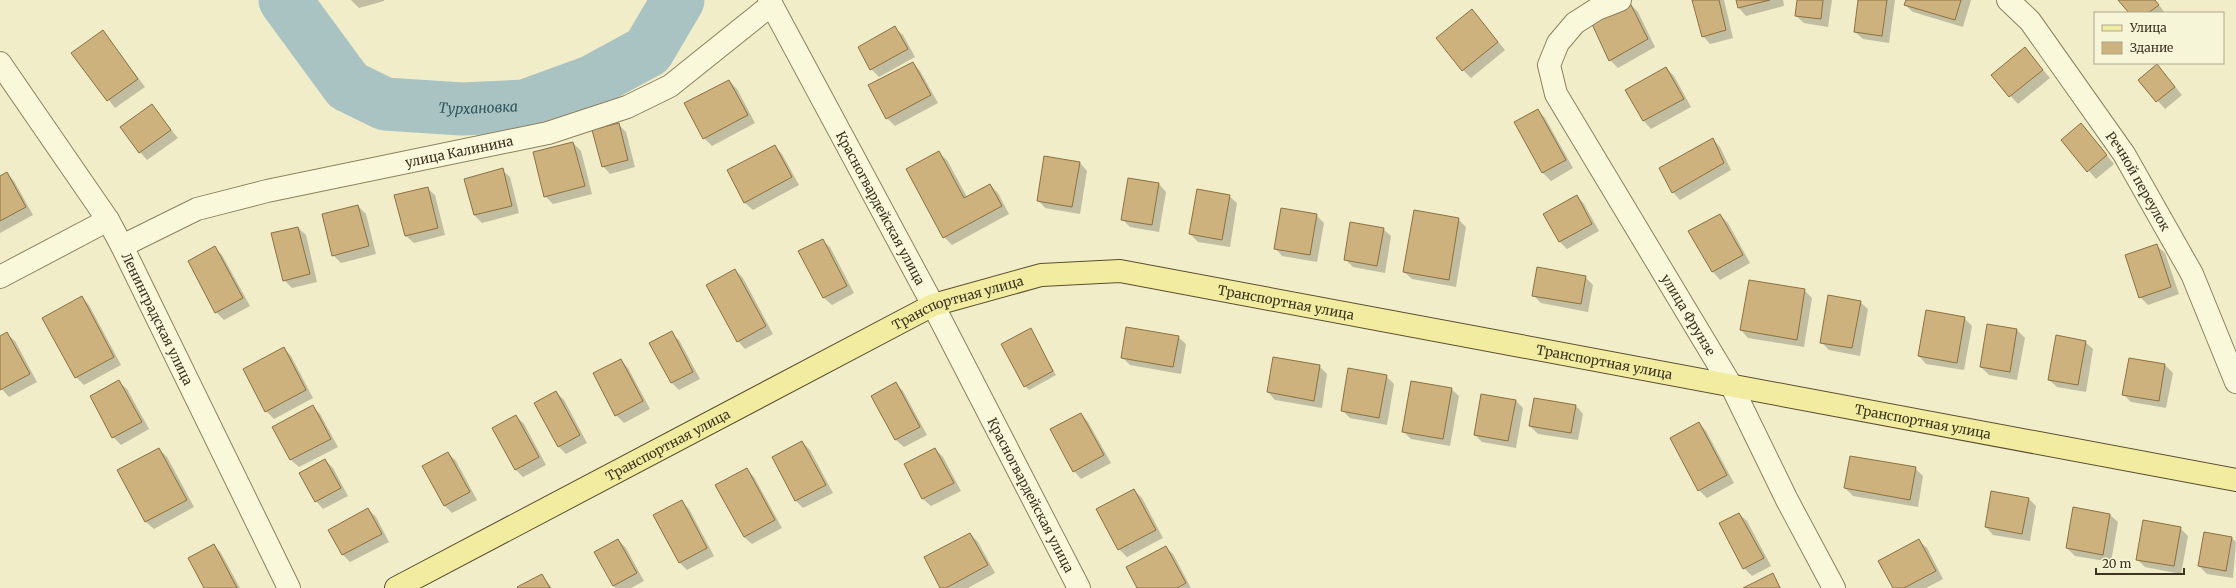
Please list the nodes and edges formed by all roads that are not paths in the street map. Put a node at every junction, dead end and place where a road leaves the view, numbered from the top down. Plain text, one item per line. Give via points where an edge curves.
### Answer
1 (1620, 0) edge
2 (2008, 0) edge
3 (770, 3) edge
4 (0, 64) edge
5 (108, 220) junction
6 (122, 246) junction
7 (0, 277) edge
8 (933, 305) junction
9 (2236, 382) edge
10 (1732, 387) junction
11 (2236, 480) edge
12 (289, 588) edge
13 (396, 588) edge
14 (1079, 588) edge
15 (1834, 588) edge

1 - 10 street, улица Фрунзе via 1597,9 1575,23 1558,43 1550,65 1556,94
2 - 9 street, Речной переулок via 2030,21 2124,154 2192,274
3 - 6 street, улица Калинина via 670,86 626,106 548,133 267,191 197,209
3 - 8 street, Красногвардейская улица
4 - 5 street, Ленинградская улица
5 - 6 street, Ленинградская улица
5 - 7 street
6 - 12 street, Ленинградская улица
8 - 10 main road, Транспортная улица via 1041,275 1120,271
8 - 13 main road, Транспортная улица
8 - 14 street, Красногвардейская улица
10 - 11 main road, Транспортная улица
10 - 15 street, улица Фрунзе via 1787,500

